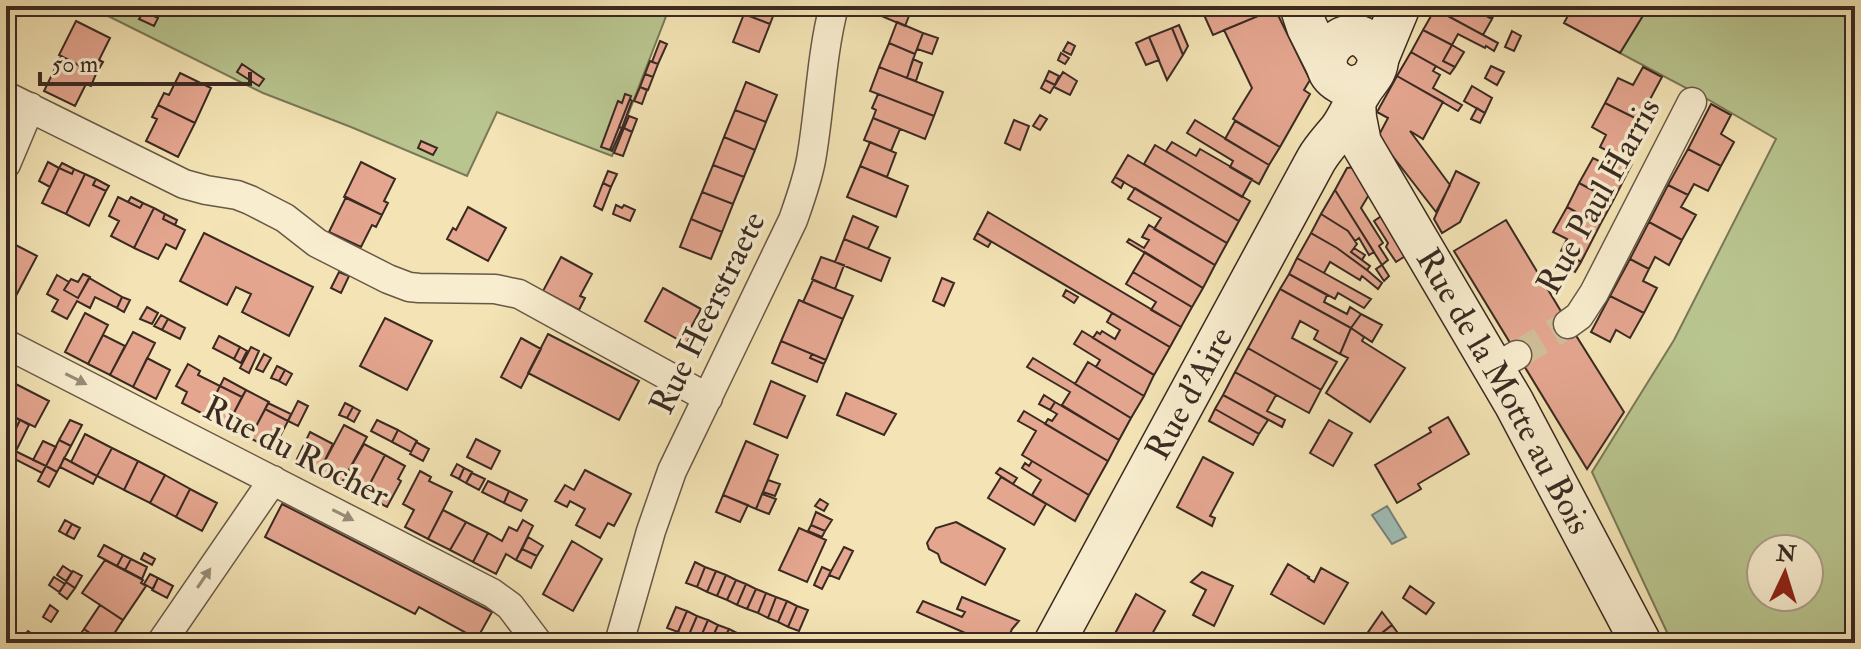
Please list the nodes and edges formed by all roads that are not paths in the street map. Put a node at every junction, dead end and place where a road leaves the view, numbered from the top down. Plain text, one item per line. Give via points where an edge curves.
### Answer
1 (834, 6) edge
2 (1302, 6) edge
3 (1399, 8) edge
4 (1347, 91) junction
5 (18, 102) edge
6 (1692, 102) dead end
7 (6, 164) edge
8 (1568, 324) tunnel mouth
9 (6, 344) edge
10 (708, 398) junction
11 (273, 480) junction
12 (161, 643) edge
13 (538, 643) edge
14 (619, 643) edge
15 (1054, 643) edge
16 (1641, 643) edge

1 - 10 street, Rue Heerstraete via 801,198
2 - 4 street via 1317,21
3 - 4 street, Rue d'Aire via 1382,24
4 - 15 street, Rue d'Aire
4 - 16 street, Rue de la Motte au Bois via 1506,362 1530,432
5 - 7 street
5 - 10 street via 184,184 250,200 317,243 398,283 519,294
6 - 8 street, Rue Paul Harris via 1594,293
9 -> 11 street, Rue du Rocher
10 - 14 street, Rue Heerstraete via 658,508
12 -> 11 street
11 -> 13 street, Rue du Rocher via 499,597

